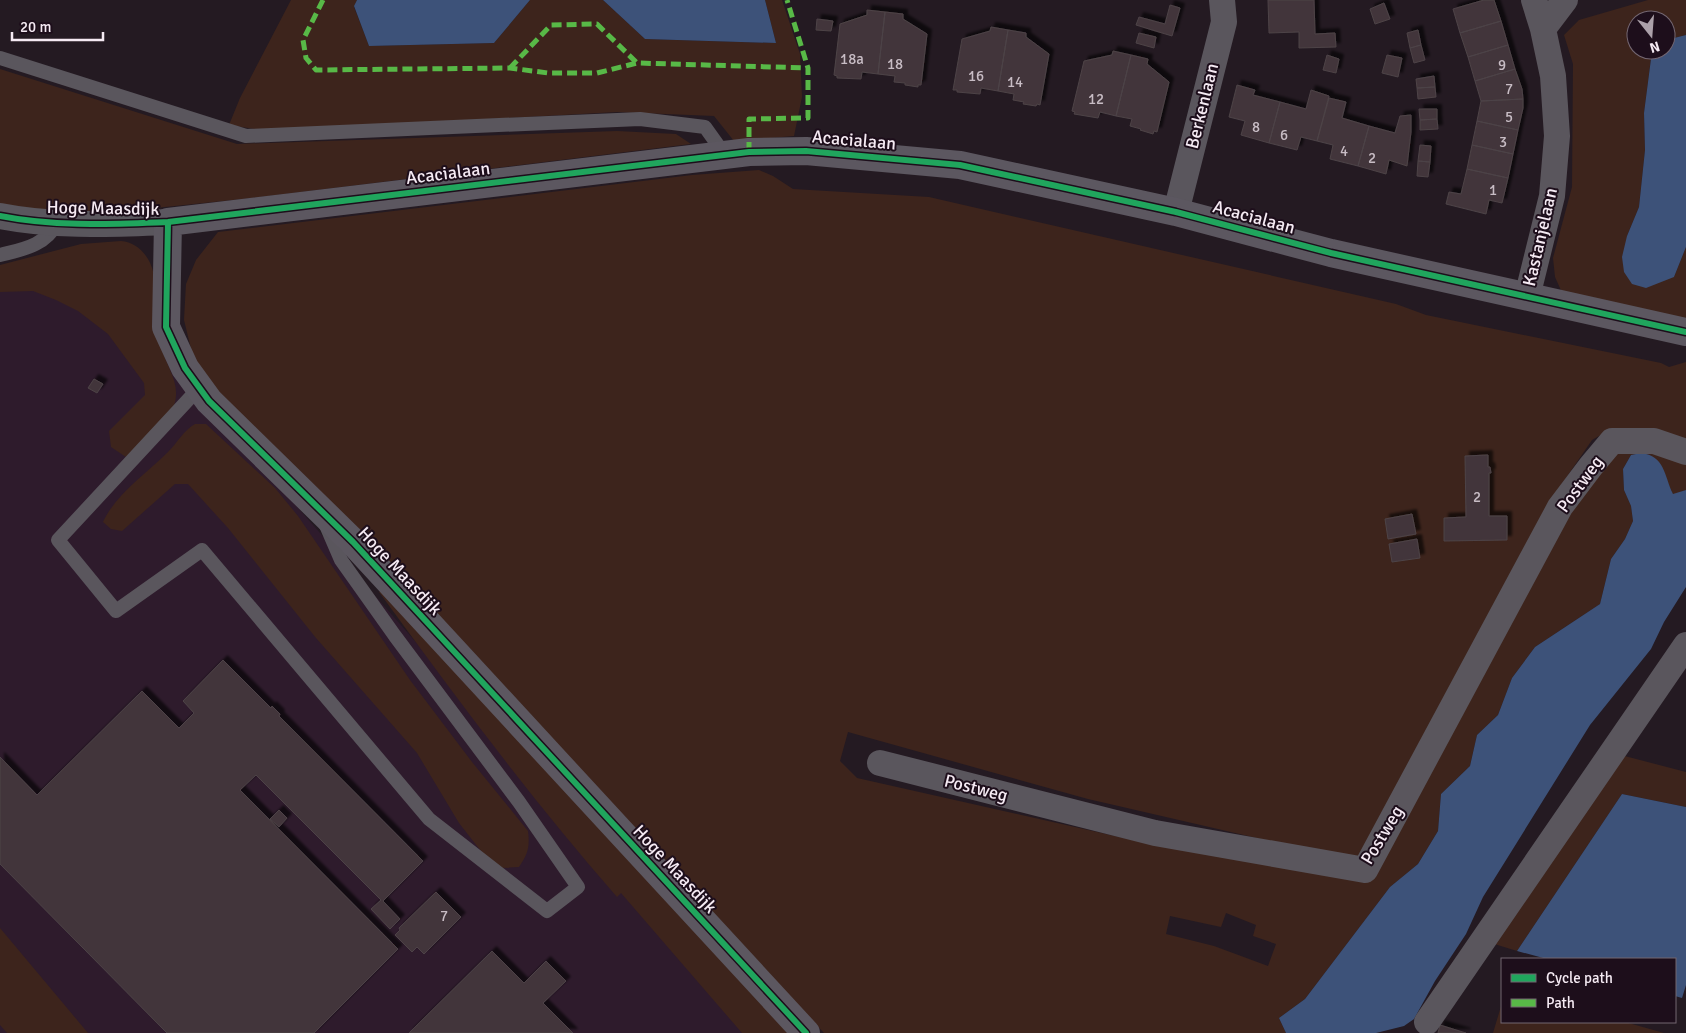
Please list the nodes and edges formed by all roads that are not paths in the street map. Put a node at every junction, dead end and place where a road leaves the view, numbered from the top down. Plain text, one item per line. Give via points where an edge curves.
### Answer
1 (1222, 0) edge
2 (1534, 0) edge
3 (1565, 0) edge
4 (1543, 29) junction
5 (0, 58) edge
6 (725, 155) junction
7 (1176, 212) junction
8 (0, 216) edge
9 (168, 222) junction
10 (57, 223) junction
11 (0, 255) edge
12 (1527, 297) junction
13 (1686, 332) edge
14 (200, 387) junction
15 (1686, 452) edge
16 (321, 511) junction
17 (1686, 645) edge
18 (880, 763) dead end
19 (1427, 1022) dead end
20 (806, 1033) edge

1 - 7 street, Berkenlaan via 1224,22
2 - 4 street, Kastanjelaan
3 - 4 street
4 - 12 street, Kastanjelaan via 1553,76 1557,136 1552,196
5 - 6 lane via 246,136 640,120 705,127
6 - 7 street, Acacialaan via 806,151 960,165
6 - 9 street, Acacialaan
7 - 12 street, Acacialaan via 1331,253
8 - 10 street, Hoge Maasdijk
9 - 10 street, Hoge Maasdijk
9 - 14 street, Hoge Maasdijk via 166,327 186,368
10 - 11 lane via 38,244
12 - 13 street, Acacialaan
14 - 16 street, Hoge Maasdijk via 209,401
14 - 16 lane via 58,540 116,611 202,550 429,819 547,911 578,887 342,560
15 - 18 street, Postweg via 1654,441 1612,441 1591,466 1560,507 1365,870 1155,833
16 - 20 street, Hoge Maasdijk via 422,616
17 - 19 street

